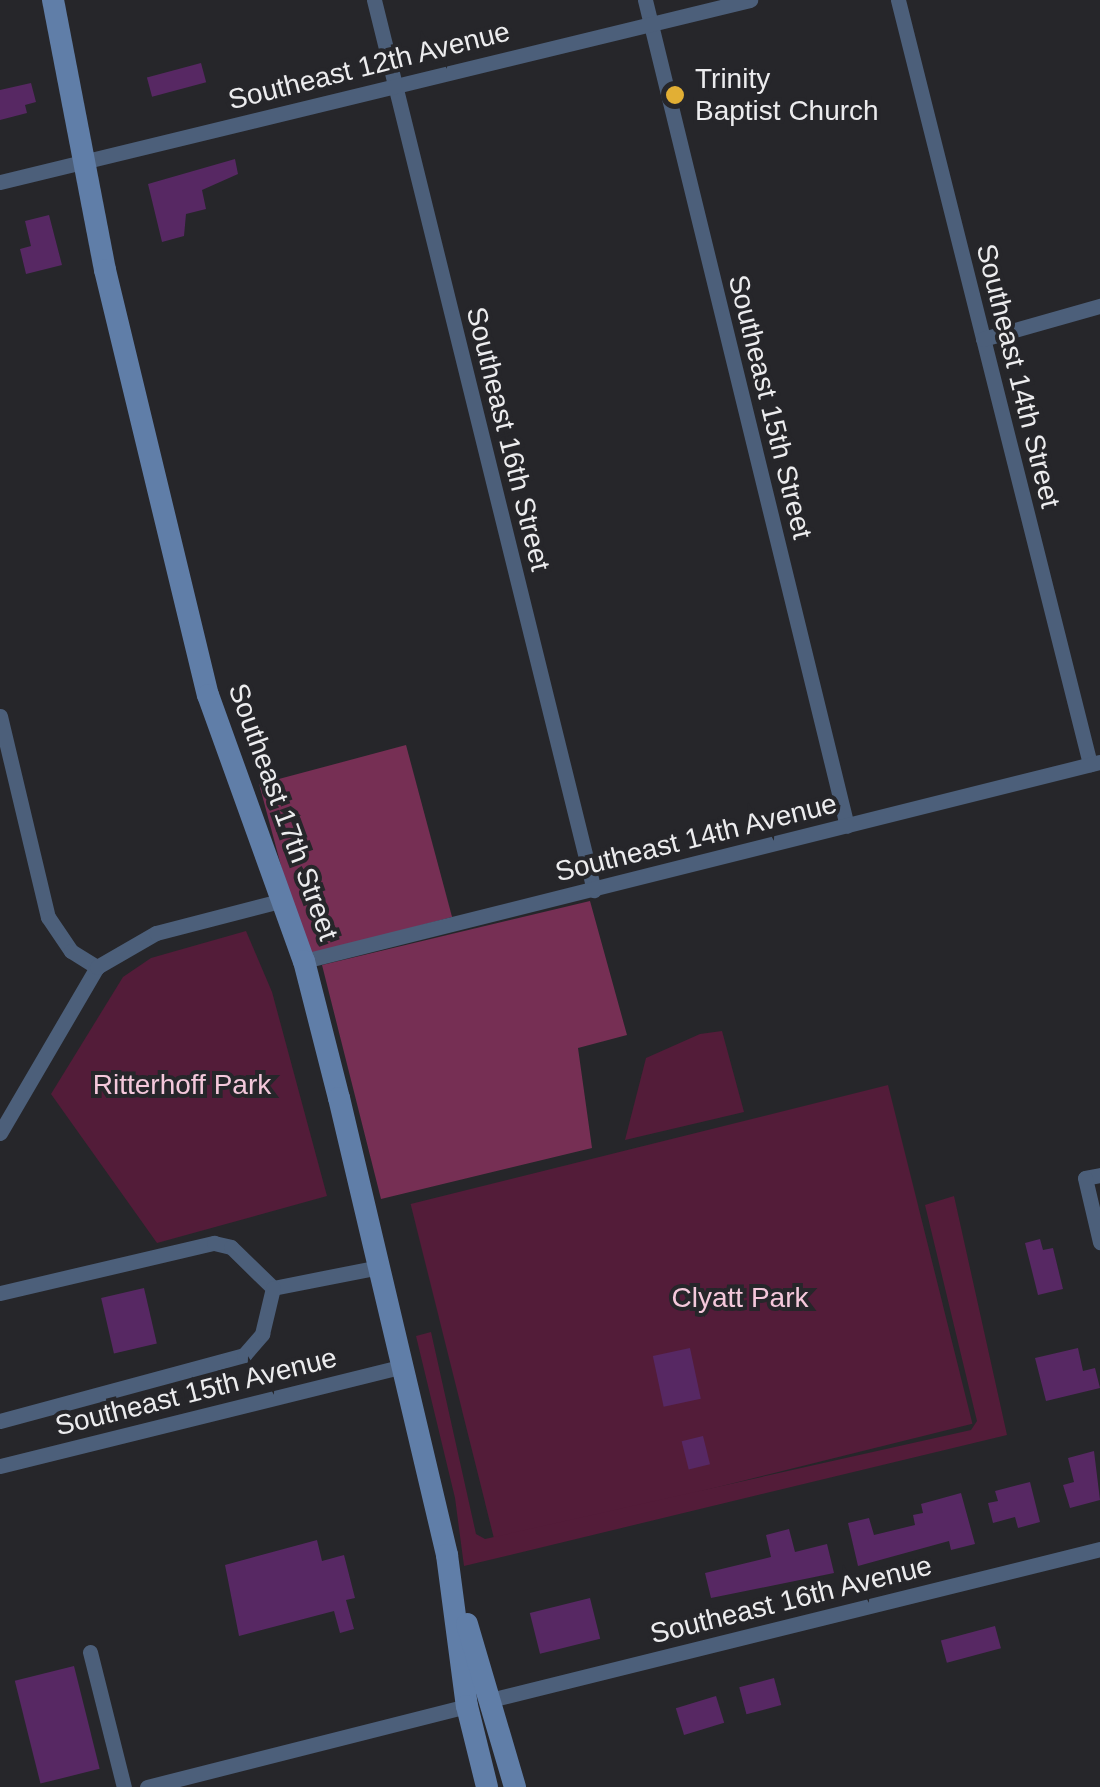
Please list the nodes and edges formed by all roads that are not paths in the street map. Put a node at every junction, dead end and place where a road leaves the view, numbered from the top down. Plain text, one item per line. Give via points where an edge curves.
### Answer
1 (53, 0) edge
2 (374, 0) edge
3 (645, 0) edge
4 (750, 0) edge
5 (898, 0) edge
6 (651, 23) junction
7 (396, 86) junction
8 (81, 163) junction
9 (0, 182) edge
10 (1100, 306) edge
11 (983, 339) junction
12 (0, 716) edge
13 (1095, 763) edge
14 (847, 826) junction
15 (594, 890) junction
16 (280, 900) junction
17 (304, 961) junction
18 (97, 967) junction
19 (0, 1133) edge
20 (1092, 1176) edge
21 (1100, 1242) edge
22 (379, 1267) junction
23 (273, 1288) junction
24 (0, 1293) edge
25 (403, 1366) junction
26 (0, 1421) edge
27 (0, 1466) edge
28 (1100, 1549) edge
29 (452, 1583) junction
30 (90, 1652) dead end
31 (494, 1700) junction
32 (467, 1706) junction
33 (124, 1787) edge
34 (147, 1787) edge
35 (487, 1787) edge
36 (515, 1787) edge

1 - 8 main road, Southeast 17th Street
2 - 7 street, Southeast 16th Street
3 - 6 street, Southeast 15th Street
4 - 6 street, Southeast 12th Avenue
5 - 11 street, Southeast 14th Street
6 - 7 street, Southeast 12th Avenue
6 - 14 street, Southeast 15th Street
7 - 8 street, Southeast 12th Avenue
7 - 15 street, Southeast 16th Street
8 - 9 street, Southeast 12th Avenue
8 - 16 main road, Southeast 17th Street via 208,695
10 - 11 street
11 - 13 street, Southeast 14th Street
12 - 18 street via 48,917 72,950
13 - 14 street, Southeast 14th Avenue
14 - 15 street, Southeast 14th Avenue
15 - 17 street, Southeast 14th Avenue
16 - 17 main road, Southeast 17th Street
16 - 18 street via 156,933
17 - 22 main road, Southeast 17th Street
18 - 19 street
20 - 21 street
22 - 23 street
22 - 25 main road, Southeast 17th Street
23 - 24 street via 231,1248 214,1244
23 - 26 street via 262,1334 244,1355
25 - 27 street, Southeast 15th Avenue
25 - 29 main road, Southeast 17th Street
28 - 31 street, Southeast 16th Avenue
29 - 31 main road, Southeast 17th Street
29 - 32 main road, Southeast 17th Street
30 - 33 street
31 - 36 main road, Southeast 17th Street
32 - 34 street
32 - 35 main road, Southeast 17th Street

